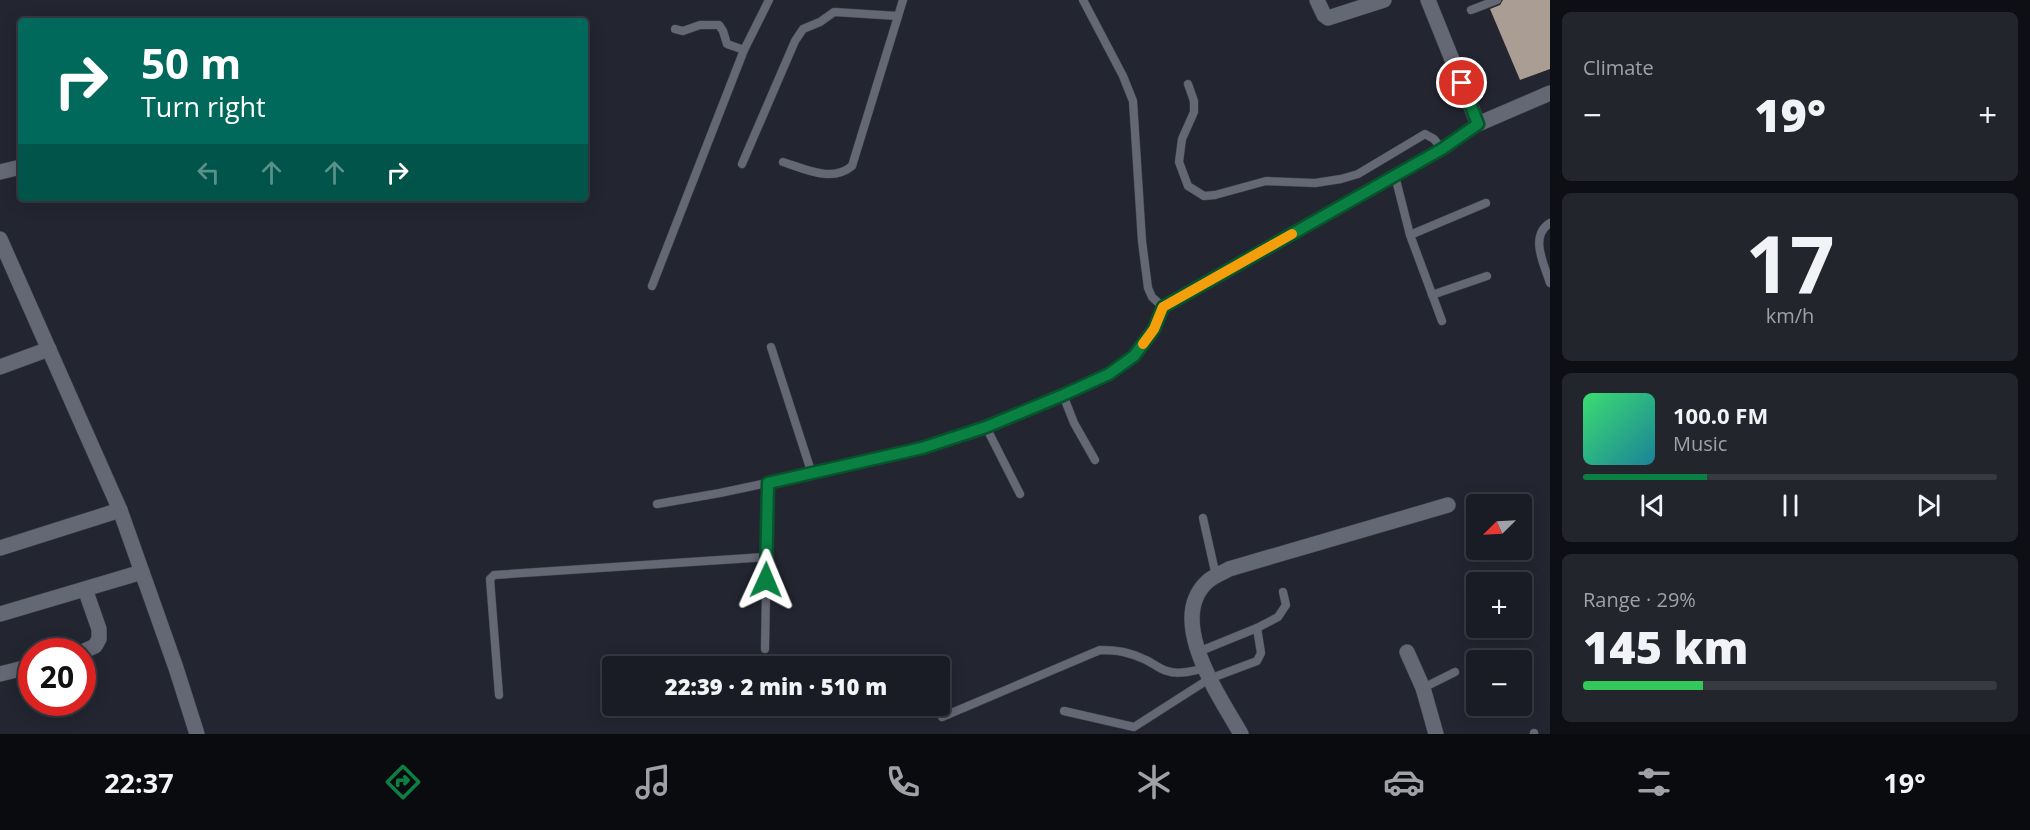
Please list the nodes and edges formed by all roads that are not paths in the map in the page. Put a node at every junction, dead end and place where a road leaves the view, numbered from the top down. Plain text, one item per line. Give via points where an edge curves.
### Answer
1 (769, 0) edge
2 (903, 0) edge
3 (1083, 0) edge
4 (1317, 0) edge
5 (1384, 0) edge
6 (1428, 0) edge
7 (1497, 0) edge
8 (1471, 10) dead end
9 (898, 16) junction
10 (675, 29) dead end
11 (744, 50) junction
12 (1188, 84) dead end
13 (1550, 93) edge
14 (1478, 124) junction
15 (1442, 149) junction
16 (783, 162) dead end
17 (742, 164) dead end
18 (18, 168) edge
19 (0, 172) edge
20 (1395, 176) junction
21 (1486, 203) dead end
22 (1550, 223) edge
23 (1410, 236) junction
24 (0, 241) edge
25 (1487, 276) dead end
26 (1550, 283) edge
27 (652, 286) dead end
28 (1432, 295) junction
29 (1163, 307) junction
30 (1442, 321) dead end
31 (771, 347) dead end
32 (49, 349) junction
33 (0, 367) edge
34 (1063, 395) junction
35 (986, 427) junction
36 (1095, 460) dead end
37 (812, 474) junction
38 (768, 483) junction
39 (1020, 494) dead end
40 (657, 504) dead end
41 (1448, 505) dead end
42 (120, 510) junction
43 (1203, 518) dead end
44 (0, 548) edge
45 (766, 557) junction
46 (142, 572) junction
47 (1216, 576) junction
48 (85, 589) junction
49 (1283, 592) dead end
50 (0, 614) edge
51 (1257, 628) junction
52 (96, 643) edge
53 (765, 649) dead end
54 (1198, 652) junction
55 (1407, 652) dead end
56 (18, 670) edge
57 (1455, 672) dead end
58 (0, 674) edge
59 (1207, 674) junction
60 (1423, 688) junction
61 (499, 695) dead end
62 (1064, 711) dead end
63 (942, 717) dead end
64 (1135, 731) edge
65 (196, 734) edge
66 (1241, 734) edge
67 (1436, 734) edge

1 - 11 lane
2 - 9 lane
3 - 29 lane via 1133,101 1148,288
4 - 5 street via 1328,18
6 - 14 street
7 - 8 lane
9 - 16 lane via 852,166 844,172 824,175
9 - 17 lane via 834,12 803,29
10 - 11 lane via 719,26 726,44
11 - 27 lane
12 - 15 lane via 1194,112 1182,139 1179,162 1188,186 1204,196 1266,181 1315,183 1341,179 1358,174 1425,134
13 - 14 street
14 - 15 lane
15 - 20 lane
18 - 19 street
20 - 23 lane
20 - 29 lane
21 - 23 lane
22 - 26 lane via 1538,242
23 - 28 lane
24 - 32 street
25 - 28 lane
28 - 30 lane
29 - 34 lane via 1154,329 1134,356 1109,374
31 - 37 lane
32 - 33 street
32 - 42 street
34 - 35 lane
34 - 36 lane
35 - 37 lane via 922,448
35 - 39 lane
37 - 38 lane
38 - 40 lane
38 - 45 lane
41 - 47 street
42 - 44 street
42 - 46 street
43 - 47 lane
45 - 53 lane
45 - 61 lane via 494,575 490,579
46 - 48 street
46 - 65 street
47 - 54 street via 1201,590 1192,612
48 - 50 street
48 - 52 street via 99,629
49 - 51 lane via 1286,605 1278,617
51 - 54 lane
51 - 59 lane via 1262,653 1257,661
54 - 59 street
55 - 60 street
56 - 58 street
57 - 60 lane
59 - 63 lane via 1167,672 1125,652 1100,651
59 - 64 lane
59 - 66 street
60 - 67 street
62 - 64 lane

